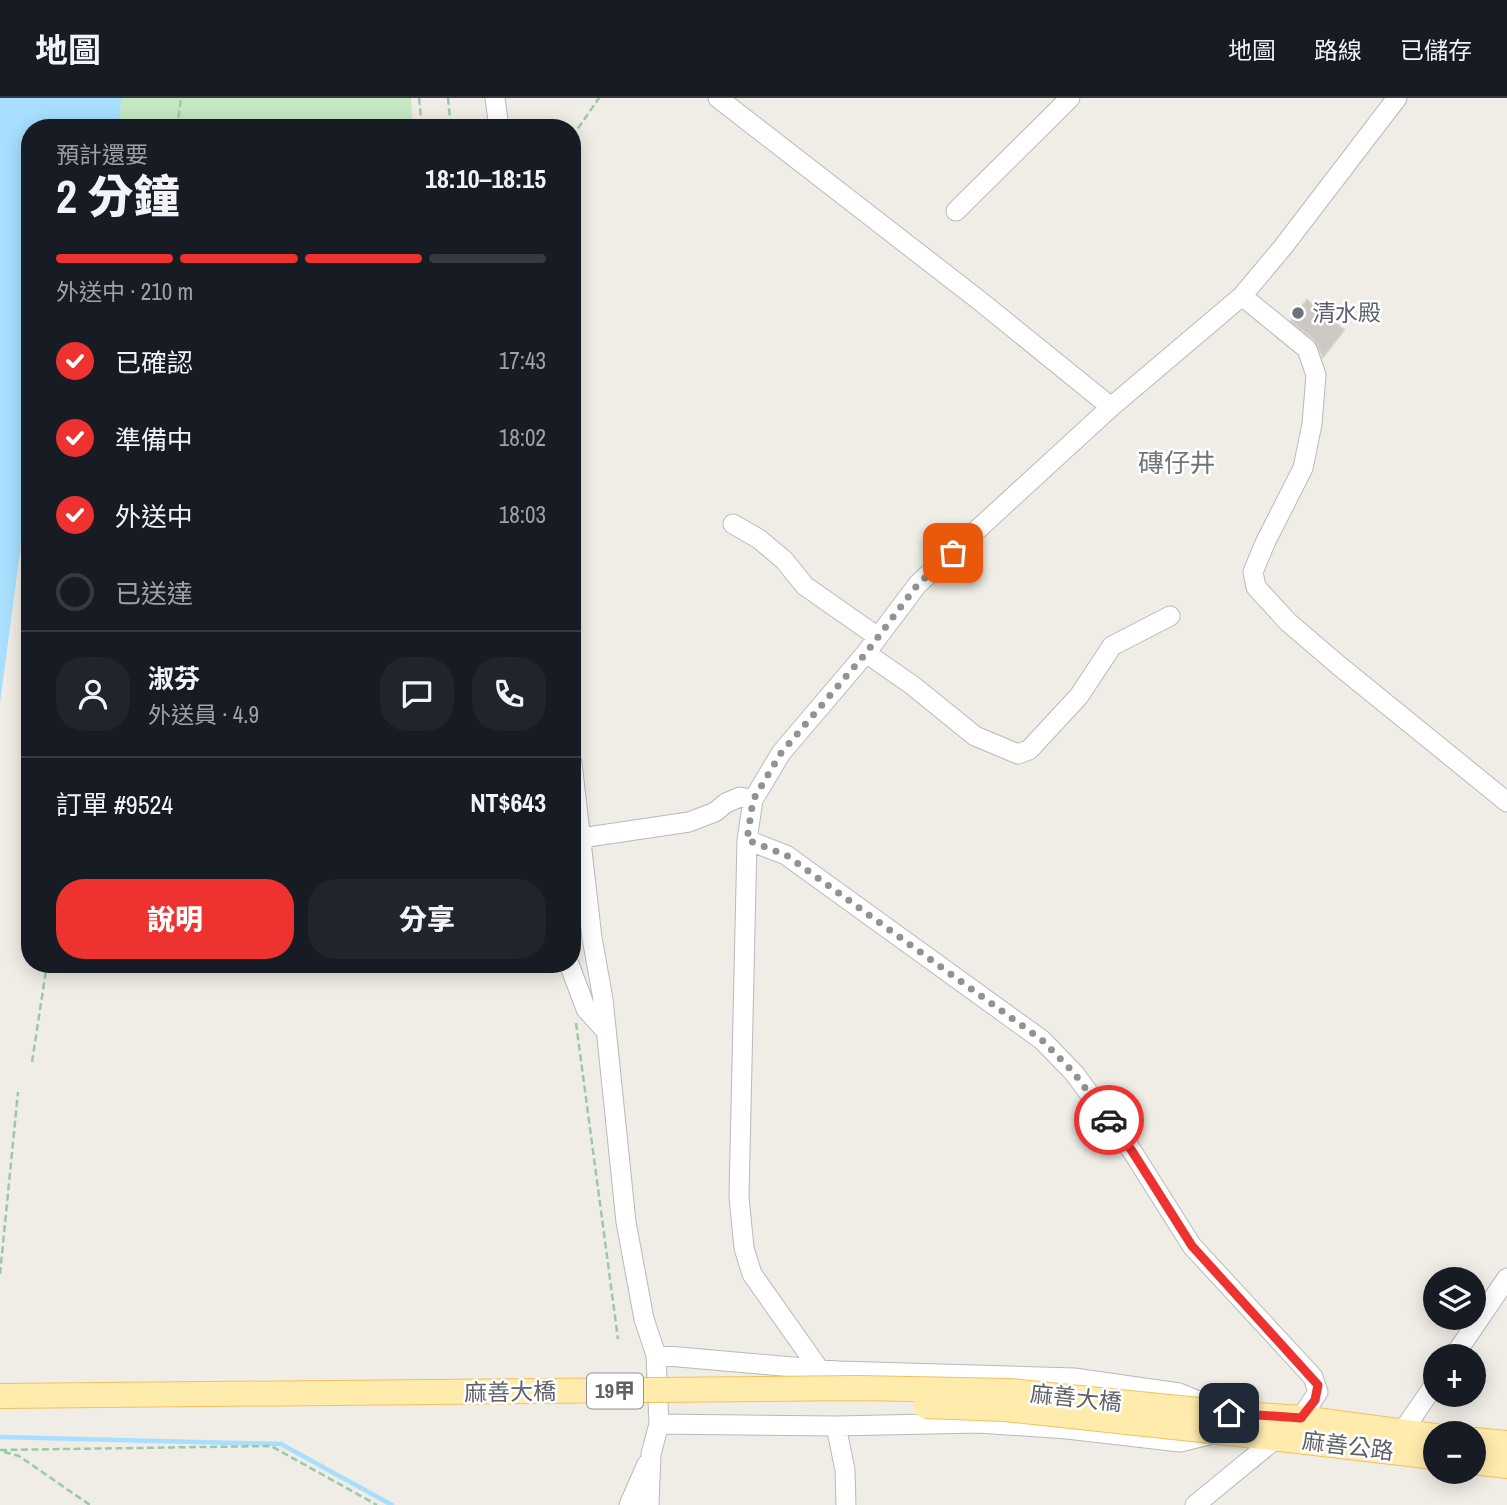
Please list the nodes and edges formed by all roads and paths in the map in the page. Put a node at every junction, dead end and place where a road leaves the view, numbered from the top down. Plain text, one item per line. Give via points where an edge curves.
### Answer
1 (181, 98) edge
2 (419, 98) edge
3 (448, 98) edge
4 (495, 98) edge
5 (599, 98) edge
6 (718, 98) edge
7 (1070, 98) edge
8 (1397, 98) edge
9 (178, 119) edge
10 (421, 119) edge
11 (451, 119) edge
12 (498, 119) edge
13 (581, 124) edge
14 (956, 211) dead end
15 (1242, 296) junction
16 (1111, 407) junction
17 (733, 524) dead end
18 (1170, 616) dead end
19 (878, 637) junction
20 (866, 653) junction
21 (753, 800) junction
22 (1507, 802) edge
23 (581, 838) joint
24 (747, 840) junction
25 (46, 973) edge
26 (572, 973) edge
27 (576, 1022) dead end
28 (606, 1031) junction
29 (32, 1062) dead end
30 (18, 1092) dead end
31 (0, 1274) edge
32 (1507, 1278) edge
33 (618, 1339) dead end
34 (1462, 1344) edge
35 (656, 1355) junction
36 (819, 1369) junction
37 (0, 1396) edge
38 (1423, 1401) edge
39 (0, 1411) edge
40 (1301, 1418) junction
41 (1224, 1422) junction
42 (659, 1423) junction
43 (836, 1426) junction
44 (1402, 1432) junction
45 (1423, 1435) edge
46 (1278, 1438) junction
47 (1486, 1441) edge
48 (1507, 1443) edge
49 (0, 1450) edge
50 (651, 1454) junction
51 (1423, 1456) edge
52 (1486, 1463) edge
53 (1507, 1466) edge
54 (90, 1505) edge
55 (377, 1505) edge
56 (629, 1505) edge
57 (649, 1505) edge
58 (846, 1505) edge
59 (1195, 1505) edge

1 - 9 path
2 - 10 path
3 - 11 path
4 - 12 street
5 - 13 path
6 - 16 street
7 - 14 street
8 - 15 street
15 - 16 street
15 - 22 street via 1307,349 1316,375 1303,468 1253,572 1256,587 1337,664
16 - 19 street via 918,584
17 - 19 street via 784,560 805,586
18 - 20 street via 1112,646 1079,696 1029,750 1018,754 975,736
19 - 20 street
20 - 21 street via 781,753
21 - 23 street via 740,797 690,822
21 - 24 street
23 - 28 street
24 - 36 street via 739,1197 744,1248 752,1274
24 - 40 street via 786,855 1042,1040 1074,1073 1132,1151 1192,1246 1313,1377 1318,1392
25 - 29 path
26 - 28 street via 586,1009
27 - 33 path
28 - 35 street via 626,1222 644,1318
30 - 31 path
32 - 34 street
35 - 36 street
35 - 42 street
36 - 41 street via 1074,1378 1179,1393
37 - 41 main road, 麻善大橋 / 19甲, bridge via 859,1388 1011,1391
38 - 44 street
39 - 41 main road, 麻善大橋 / 19甲, bridge via 843,1404
40 - 41 main road, 麻善公路 / 19甲
40 - 44 main road, 麻善公路 / 19甲
40 - 46 street
41 - 43 street via 1180,1442 978,1423
41 - 46 main road, 麻善公路 / 19甲
42 - 43 street
42 - 50 street
43 - 58 street
44 - 45 main road, 麻善公路 / 19甲
46 - 51 main road, 麻善公路 / 19甲
46 - 59 street
47 - 48 main road
49 - 54 path via 19,1456
49 - 55 path via 271,1446
50 - 56 street
50 - 57 street
52 - 53 main road

